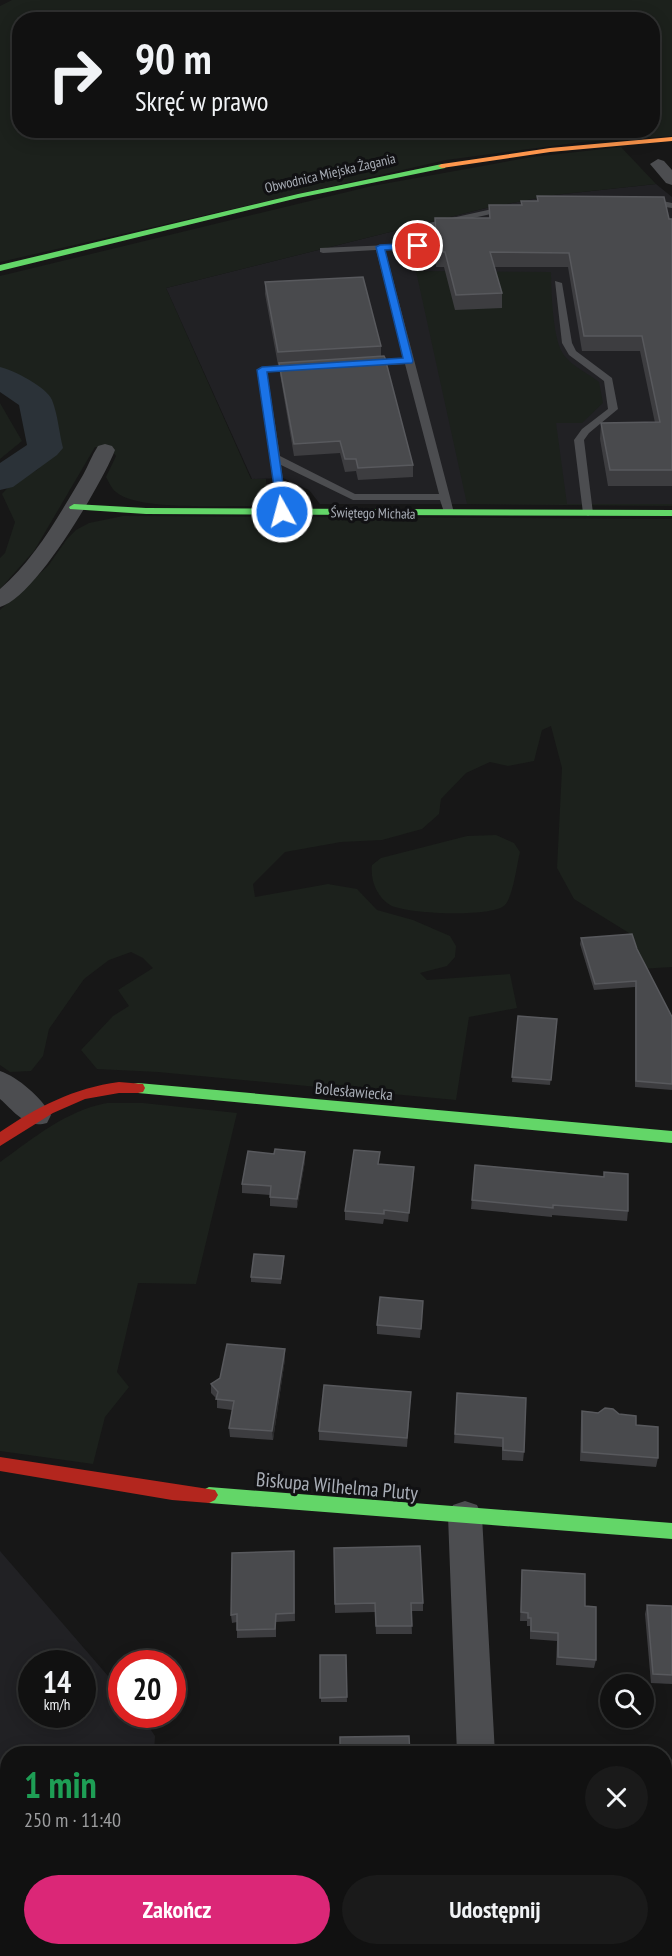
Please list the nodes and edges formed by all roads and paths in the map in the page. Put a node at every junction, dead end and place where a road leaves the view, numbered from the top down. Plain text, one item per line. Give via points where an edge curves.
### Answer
1 (672, 139) edge
2 (672, 163) edge
3 (672, 180) edge
4 (642, 202) edge
5 (517, 206) edge
6 (672, 206) edge
7 (418, 246) junction
8 (380, 247) junction
9 (323, 250) dead end
10 (423, 261) dead end
11 (6, 266) edge
12 (558, 283) dead end
13 (408, 361) junction
14 (361, 363) edge
15 (305, 367) edge
16 (105, 450) dead end
17 (276, 458) junction
18 (446, 497) junction
19 (75, 507) junction
20 (282, 512) junction
21 (449, 513) junction
22 (588, 513) junction
23 (672, 513) edge
24 (0, 599) edge
25 (0, 1082) edge
26 (37, 1115) junction
27 (672, 1137) edge
28 (0, 1140) edge
29 (0, 1464) edge
30 (465, 1516) junction
31 (672, 1531) edge
32 (476, 1746) edge

1 - 11 street, Obwodnica Miejska Żagania via 575,147 442,166
2 - 3 street via 658,164
4 - 6 lane
5 - 7 lane via 414,229
7 - 8 lane
7 - 10 lane
8 - 9 lane
8 - 13 lane
12 - 22 lane via 567,343 572,353 609,380 613,408 582,433 579,440
13 - 14 lane
13 - 18 lane
15 - 17 lane via 262,370
16 - 19 street
17 - 18 lane via 353,497
17 - 20 lane
18 - 21 lane
19 - 20 street, Świętego Michała
19 - 24 street via 39,560
20 - 21 street, Świętego Michała
21 - 22 street, Świętego Michała
22 - 23 street, Świętego Michała
25 - 26 street
26 - 27 street, Bolesławiecka via 70,1097 130,1087
26 - 28 street, Bolesławiecka
29 - 30 street, Biskupa Wilhelma Pluty via 172,1492
30 - 31 street, Biskupa Wilhelma Pluty
30 - 32 street

